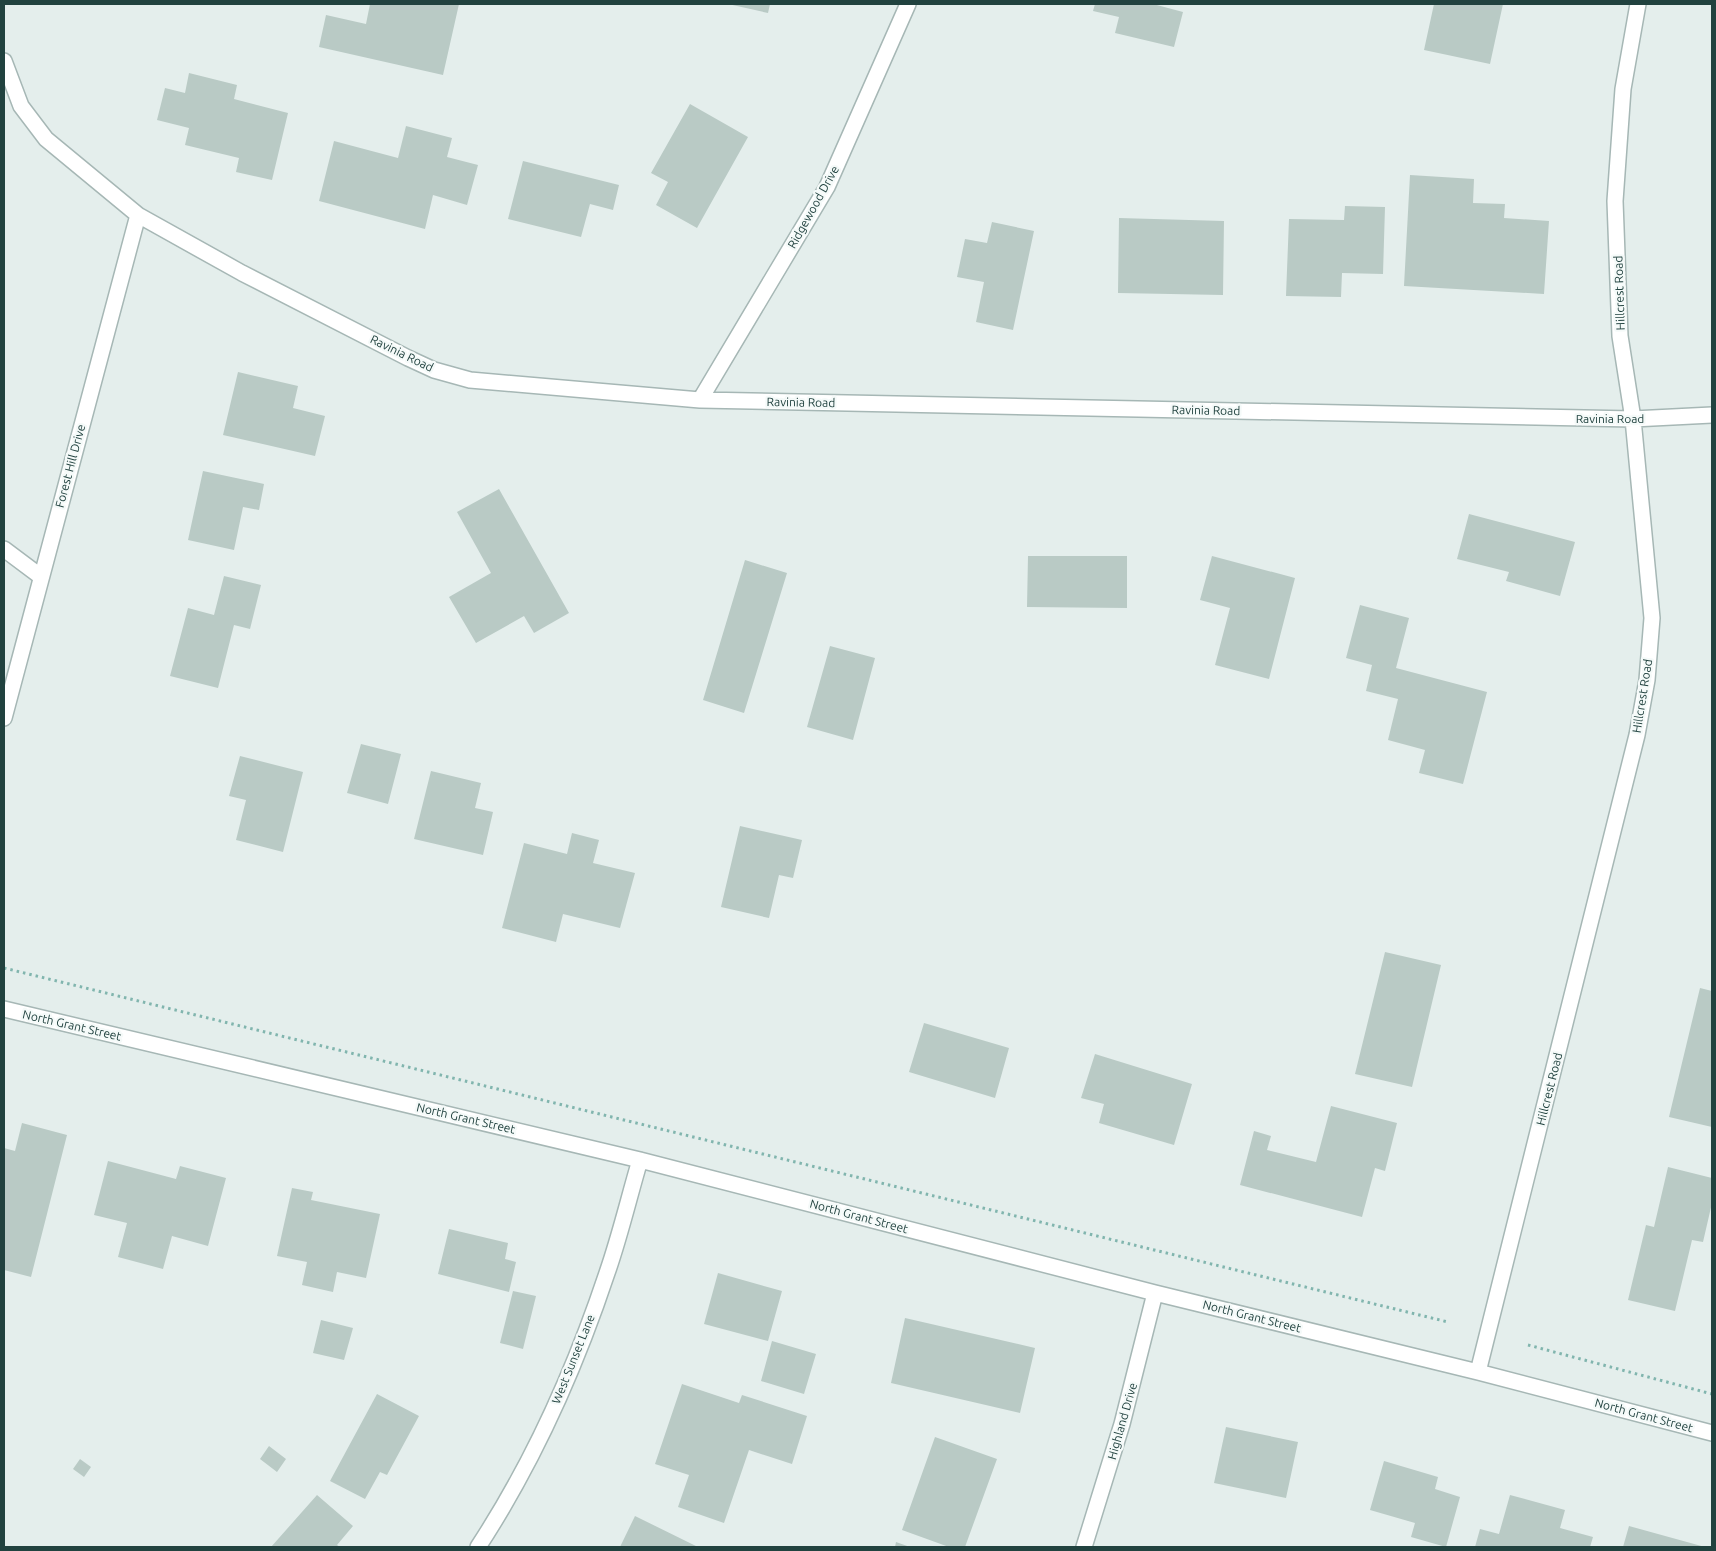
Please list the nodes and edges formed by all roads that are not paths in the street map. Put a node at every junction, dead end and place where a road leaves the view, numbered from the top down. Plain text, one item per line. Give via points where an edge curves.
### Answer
1 (908, 4) edge
2 (1638, 4) edge
3 (4, 61) edge
4 (138, 215) junction
5 (700, 400) junction
6 (1712, 415) edge
7 (1633, 419) junction
8 (4, 549) edge
9 (40, 576) junction
10 (4, 718) edge
11 (4, 1009) edge
12 (640, 1160) junction
13 (1155, 1293) junction
14 (1478, 1372) junction
15 (1712, 1433) edge
16 (478, 1547) edge
17 (1084, 1547) edge

1 - 5 street, Ridgewood Drive via 827,187
2 - 7 street, Hillcrest Road via 1623,89 1615,201 1620,336
3 - 4 street, Ravinia Road via 21,106 46,138
4 - 5 street, Ravinia Road via 242,273 434,370 470,380
4 - 9 street, Forest Hill Drive
5 - 7 street, Ravinia Road
6 - 7 street, Ravinia Road
7 - 14 street, Hillcrest Road via 1652,618 1647,680 1637,735
8 - 9 street
9 - 10 street, Forest Hill Drive
11 - 12 street, North Grant Street
12 - 13 street, North Grant Street
12 - 16 street, West Sunset Lane via 607,1273 569,1374 538,1443
13 - 14 street, North Grant Street
13 - 17 street, Highland Drive via 1122,1424
14 - 15 street, North Grant Street

